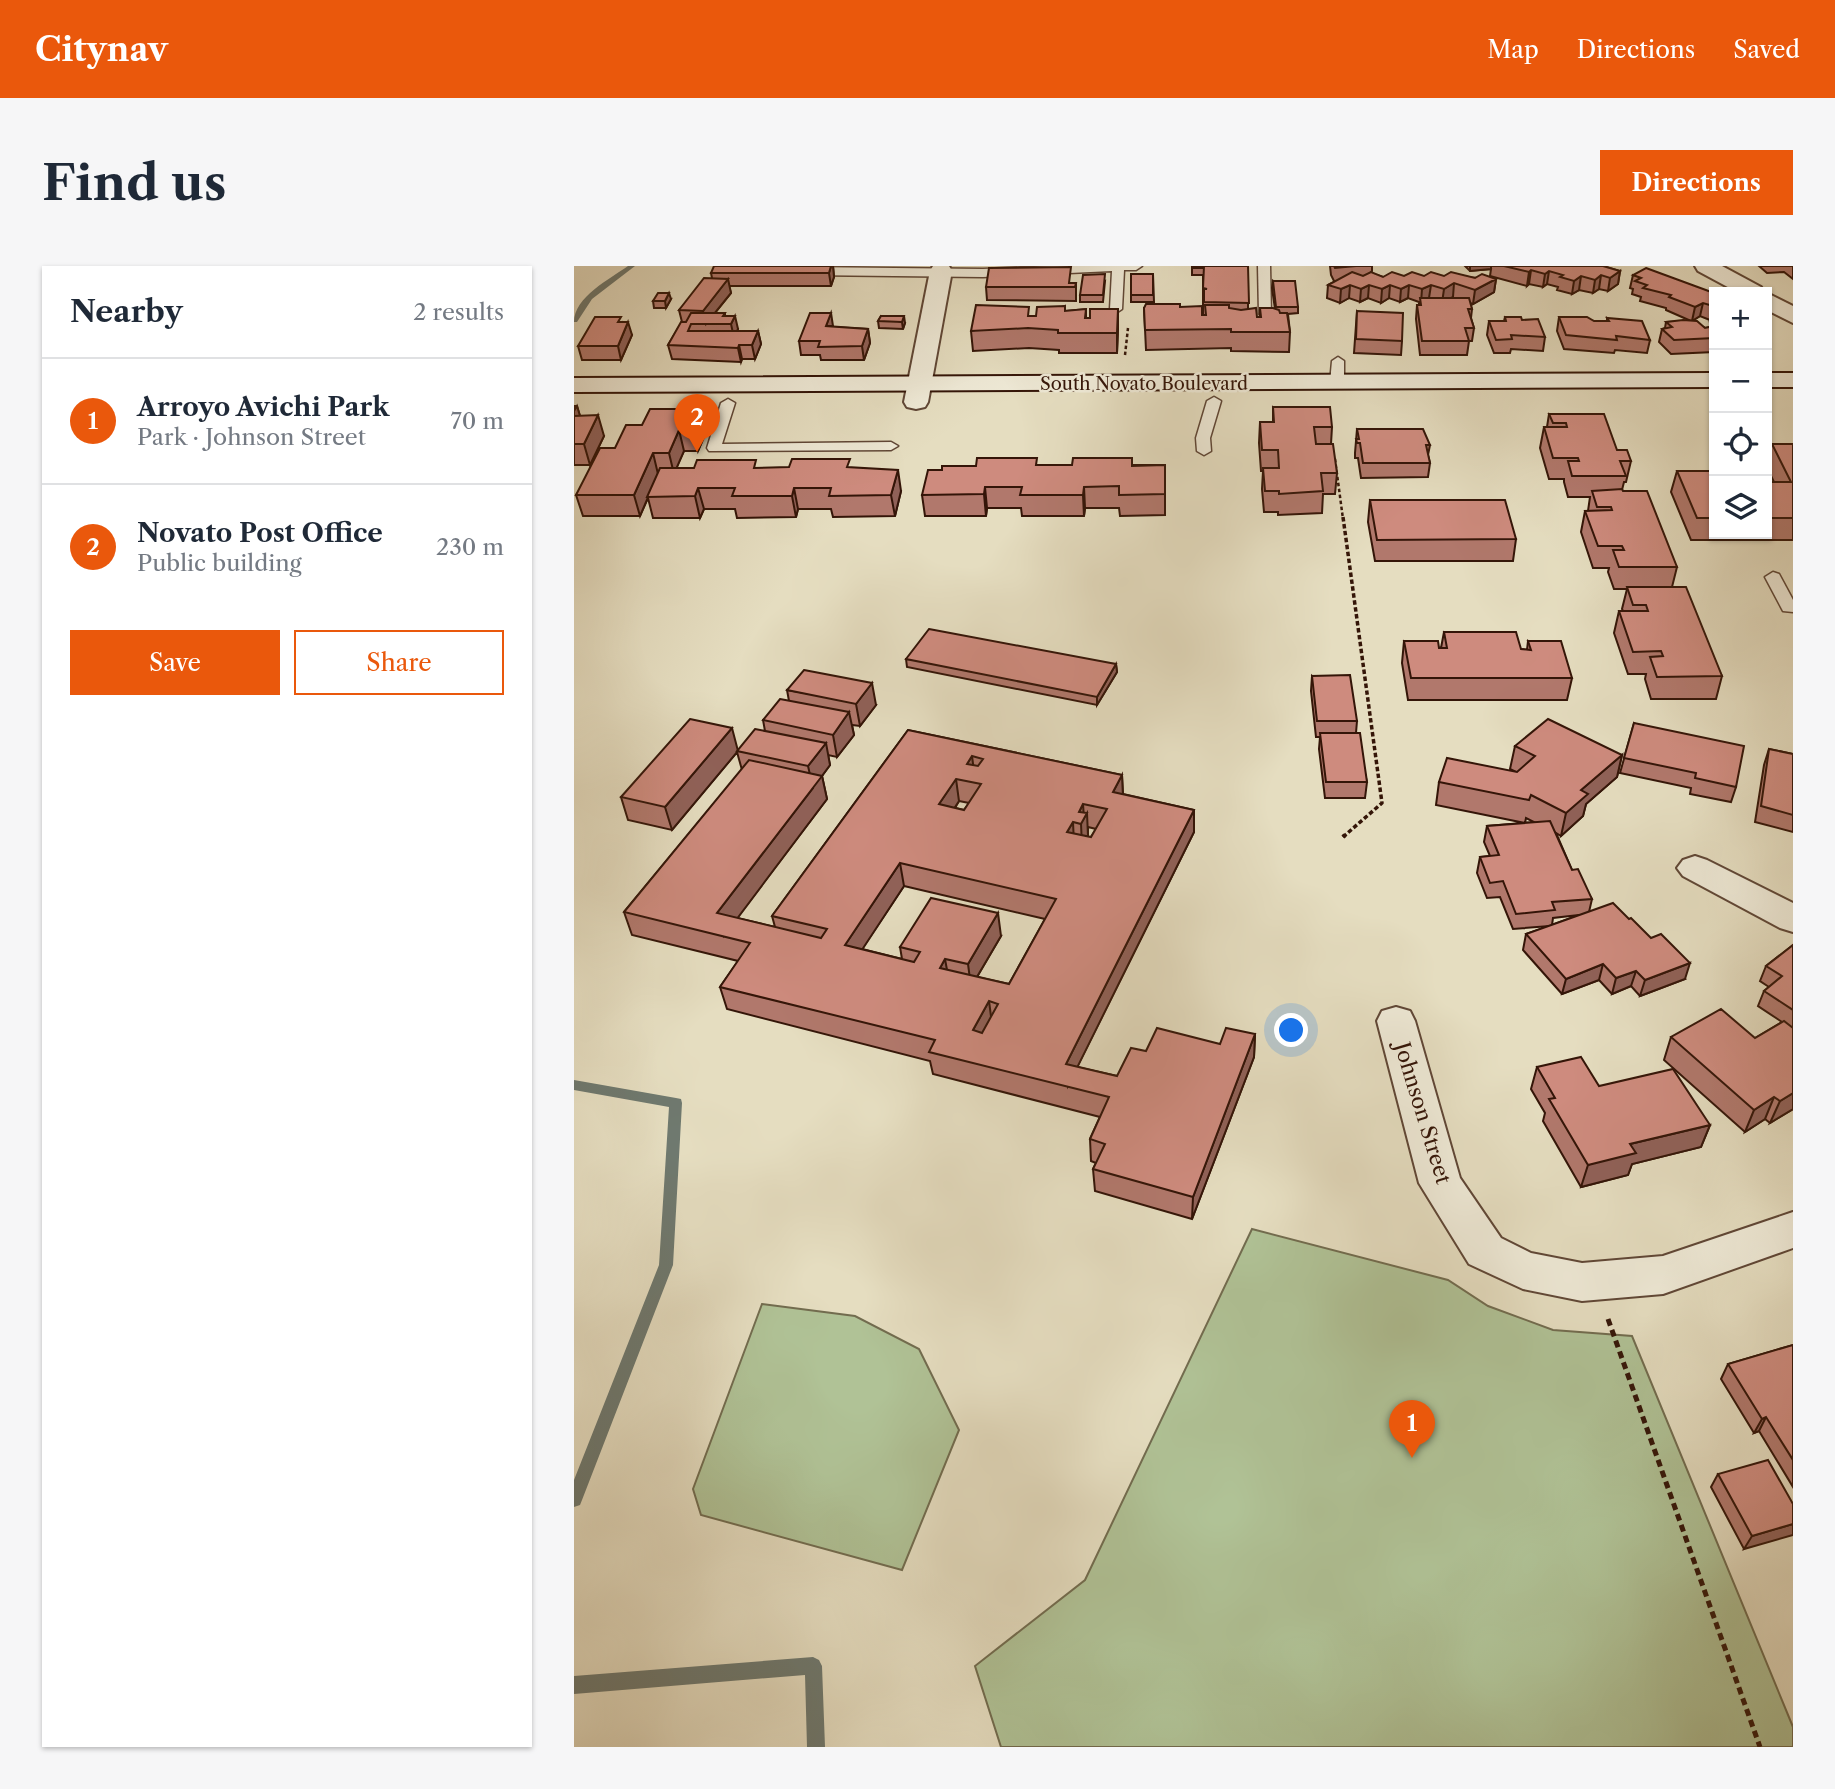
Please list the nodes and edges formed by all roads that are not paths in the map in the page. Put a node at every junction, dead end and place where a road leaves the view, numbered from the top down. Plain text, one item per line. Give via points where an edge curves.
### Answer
1 (1136, 266) edge
2 (1264, 266) edge
3 (1706, 266) edge
4 (1118, 269) junction
5 (793, 271) edge
6 (941, 271) junction
7 (1744, 287) edge
8 (1772, 303) edge
9 (1116, 309) edge
10 (1265, 314) edge
11 (1793, 316) edge
12 (1709, 380) edge
13 (1772, 380) edge
14 (1793, 380) edge
15 (1334, 381) junction
16 (574, 386) edge
17 (918, 393) junction
18 (1709, 399) edge
19 (1772, 399) edge
20 (1793, 399) edge
21 (1214, 401) junction
22 (727, 403) junction
23 (574, 404) edge
24 (891, 446) dead end
25 (1204, 451) dead end
26 (1773, 577) dead end
27 (1789, 608) dead end
28 (1695, 868) dead end
29 (1793, 919) edge
30 (1396, 1021) dead end
31 (1793, 1230) edge

1 - 4 lane
2 - 10 lane
3 - 7 main road
4 - 6 lane
4 - 9 lane
5 - 6 lane
6 - 17 main road
8 - 11 main road
12 - 15 main road, South Novato Boulevard
13 - 14 main road
15 - 17 main road, South Novato Boulevard
15 - 18 main road, South Novato Boulevard
15 - 21 main road, South Novato Boulevard
16 - 17 main road, South Novato Boulevard
17 - 21 main road, South Novato Boulevard
17 - 22 main road, South Novato Boulevard
19 - 20 main road
21 - 25 lane via 1203,438
22 - 23 main road, South Novato Boulevard
22 - 24 lane via 713,448
26 - 27 lane
28 - 29 main road
30 - 31 main road, Johnson Street via 1440,1183 1485,1251 1523,1270 1582,1282 1663,1275

